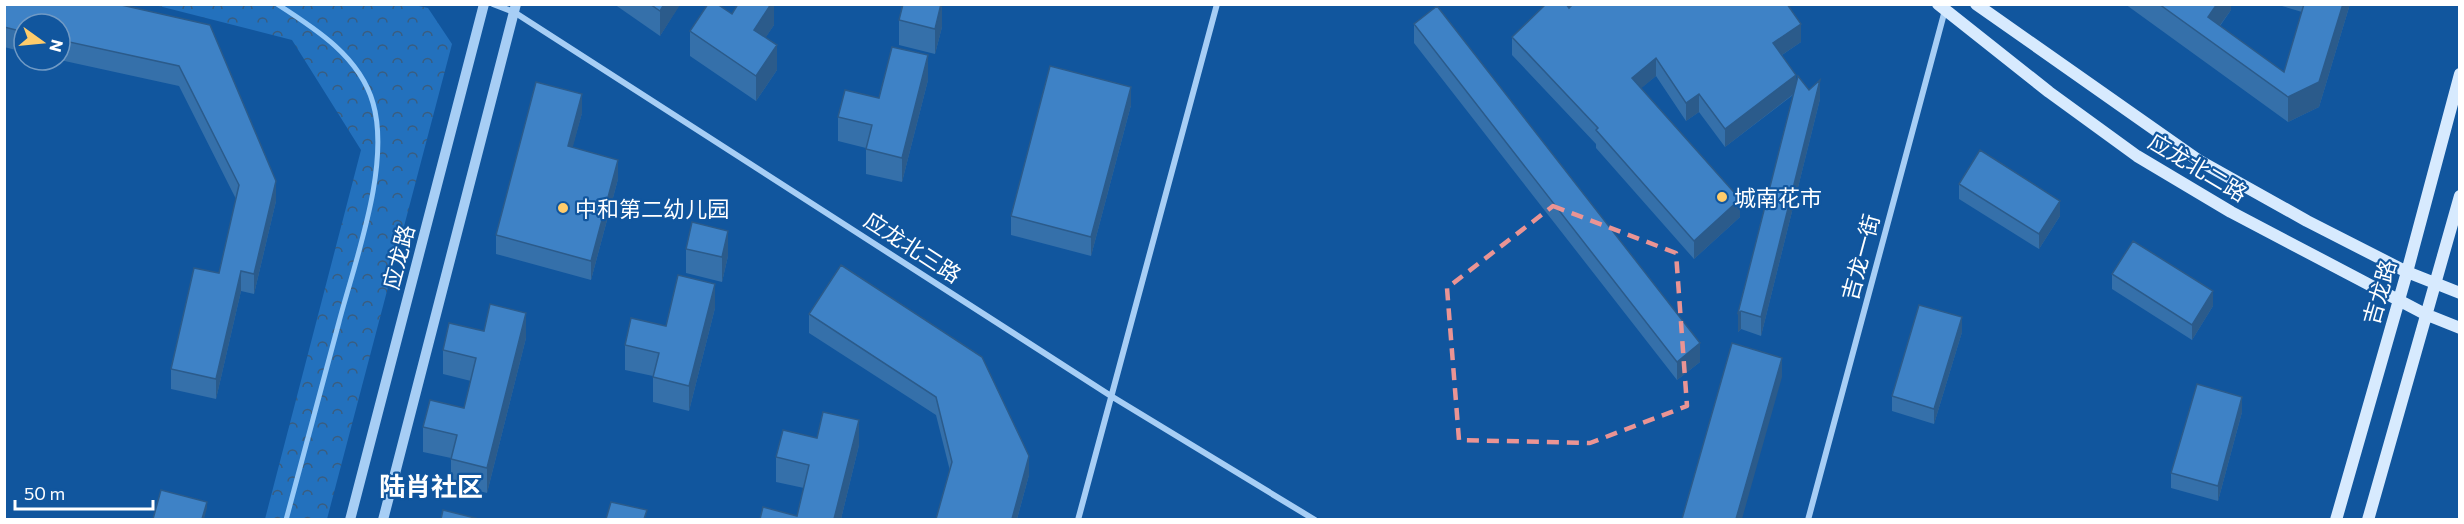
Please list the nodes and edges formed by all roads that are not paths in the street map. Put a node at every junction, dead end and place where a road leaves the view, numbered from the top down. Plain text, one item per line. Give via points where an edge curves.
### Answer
1 (484, 4) edge
2 (493, 4) edge
3 (1217, 4) edge
4 (1977, 4) edge
5 (1943, 6) edge
6 (515, 8) edge
7 (2460, 74) edge
8 (2458, 203) edge
9 (2407, 272) junction
10 (2434, 283) junction
11 (2460, 293) edge
12 (2399, 300) junction
13 (2426, 314) junction
14 (2460, 328) edge
15 (1111, 396) junction
16 (350, 519) edge
17 (383, 519) edge
18 (1078, 519) edge
19 (1315, 519) edge
20 (1808, 519) edge
21 (2336, 519) edge
22 (2368, 519) edge

1 - 16 street, 应龙路
2 - 6 street, 应龙北三路
3 - 15 street
4 - 9 main road, 应龙北二路 via 2198,160
5 - 12 main road, 应龙北二路 via 2049,92 2138,156 2231,212
5 - 20 street, 吉龙一街
6 - 15 street, 应龙北三路
6 - 17 street
7 - 9 main road, 吉龙路
8 - 10 main road
9 - 10 main road, 应龙北二路
9 - 12 main road, 吉龙路
10 - 11 main road, 应龙北二路
10 - 13 main road
12 - 13 main road, 应龙北二路
12 - 21 main road, 吉龙路
13 - 14 main road, 应龙北二路
13 - 22 main road
15 - 18 street
15 - 19 street, 应龙北三路

